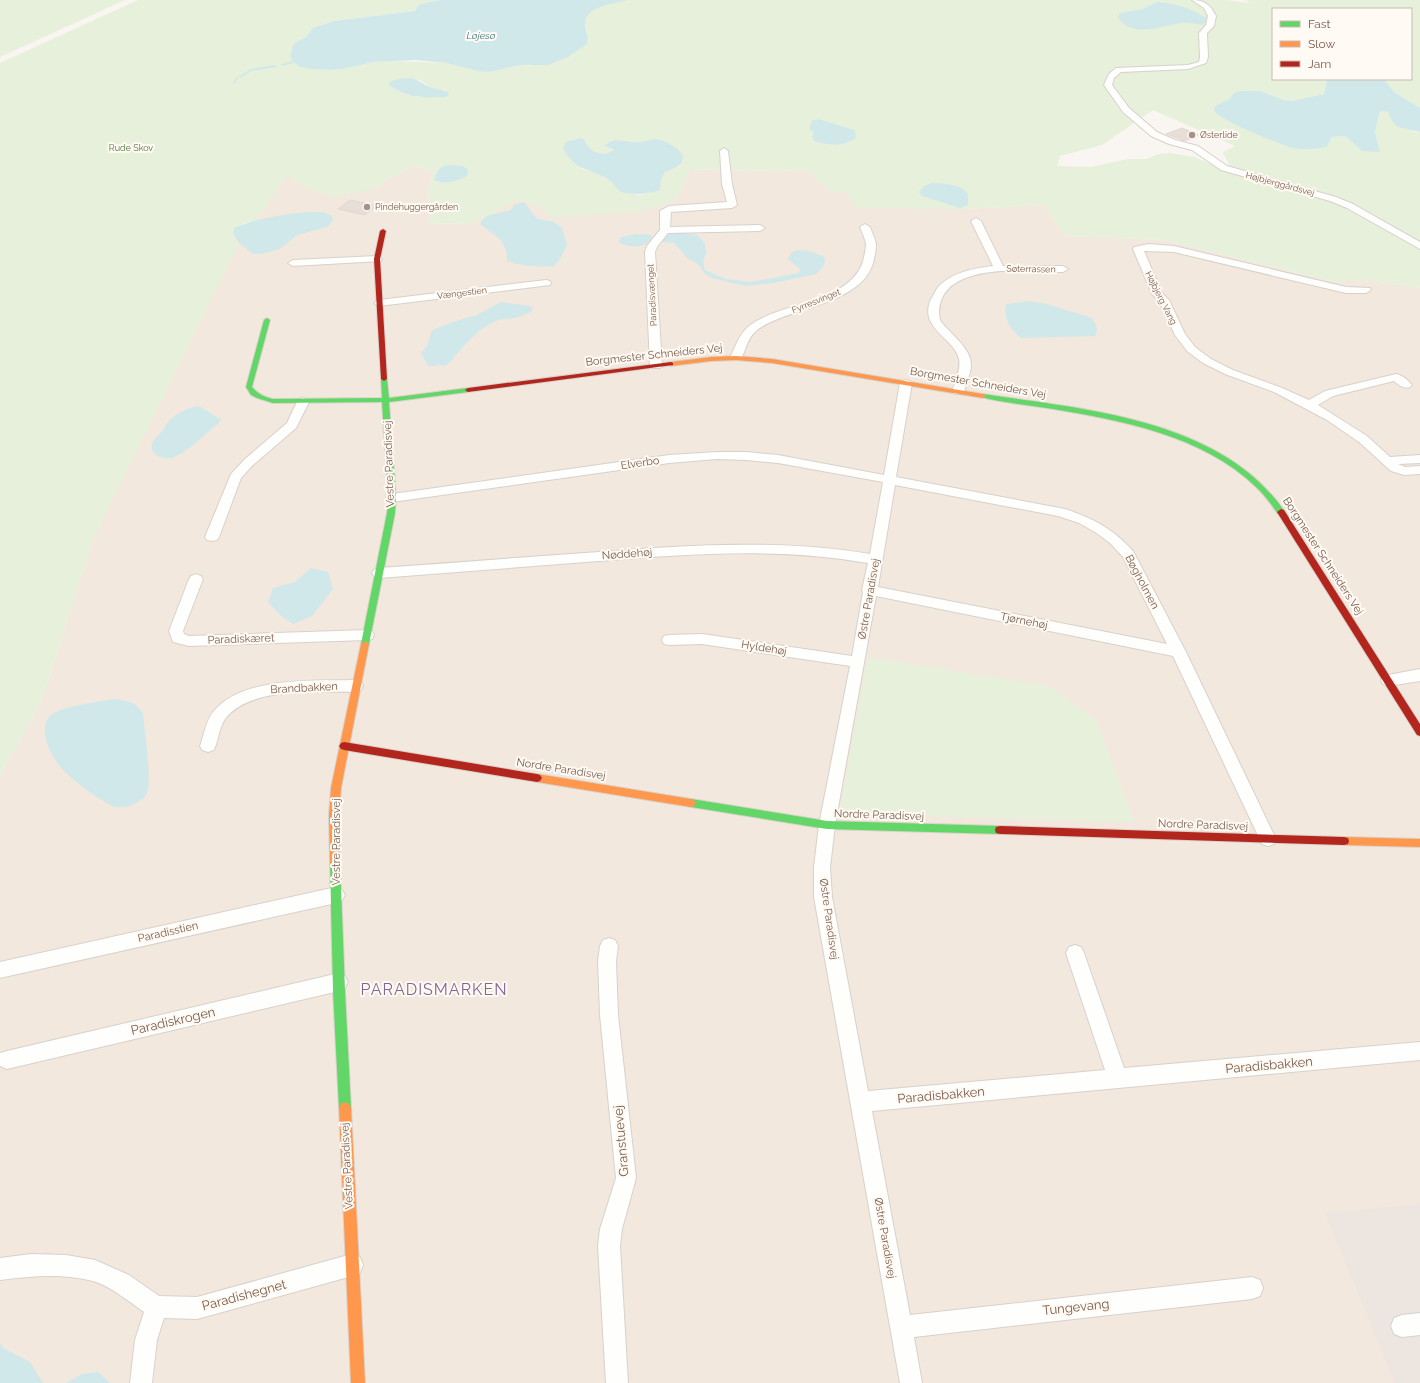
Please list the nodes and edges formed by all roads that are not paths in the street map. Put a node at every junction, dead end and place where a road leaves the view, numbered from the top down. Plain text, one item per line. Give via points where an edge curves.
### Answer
1 (1196, 0) edge
2 (724, 151) dead end
3 (976, 221) dead end
4 (865, 227) dead end
5 (760, 228) dead end
6 (383, 230) dead end
7 (665, 230) junction
8 (1420, 246) edge
9 (377, 259) junction
10 (293, 263) dead end
11 (999, 268) junction
12 (1063, 269) dead end
13 (546, 283) dead end
14 (1366, 290) dead end
15 (379, 303) junction
16 (267, 320) dead end
17 (736, 358) junction
18 (656, 366) junction
19 (906, 383) junction
20 (1406, 385) dead end
21 (958, 392) junction
22 (386, 400) junction
23 (303, 402) junction
24 (1310, 405) junction
25 (1420, 459) edge
26 (1387, 461) junction
27 (1420, 470) edge
28 (889, 480) junction
29 (392, 498) junction
30 (212, 537) dead end
31 (876, 560) junction
32 (379, 573) junction
33 (196, 579) dead end
34 (869, 590) junction
35 (367, 635) junction
36 (669, 640) dead end
37 (1179, 652) junction
38 (858, 662) junction
39 (1420, 675) edge
40 (1388, 680) junction
41 (356, 686) junction
42 (1420, 732) edge
43 (208, 746) dead end
44 (344, 746) junction
45 (827, 825) junction
46 (1268, 839) junction
47 (1420, 844) edge
48 (336, 895) junction
49 (609, 946) dead end
50 (1075, 953) dead end
51 (0, 970) edge
52 (339, 982) junction
53 (1420, 1051) edge
54 (7, 1060) dead end
55 (1118, 1079) junction
56 (860, 1102) junction
57 (352, 1265) junction
58 (0, 1269) edge
59 (1252, 1288) dead end
60 (156, 1307) junction
61 (900, 1327) junction
62 (141, 1383) edge
63 (358, 1383) edge
64 (618, 1383) edge
65 (911, 1383) edge

1 - 8 street, Højbjerggårdsvej via 1207,7 1212,16 1210,26 1204,33 1202,63 1188,68 1119,70 1109,79 1108,85 1126,110 1160,138 1195,148 1224,168 1316,193 1350,206
2 - 7 street via 732,205 669,209 665,211
3 - 11 street, Søterrassen
4 - 17 street, Fyrresvinget via 871,246 870,256 866,268 857,280 843,291 823,300 760,323 746,336
5 - 7 street
6 - 9 street, Vestre Paradisvej
7 - 18 street, Paradisvænget via 650,252
9 - 10 street
9 - 15 street, Vestre Paradisvej
11 - 12 street, Søterrassen
11 - 21 street, Søterrassen via 955,279 944,286 937,296 934,318 964,358 965,367
13 - 15 street, Vængestien
14 - 24 street, Højbjerg Vang via 1346,290 1174,249 1138,249 1158,294 1164,300 1180,335 1191,349 1229,372
15 - 22 street, Vestre Paradisvej
16 - 23 street, Borgmester Schneiders Vej via 249,387 260,399
17 - 18 street, Borgmester Schneiders Vej
17 - 19 street, Borgmester Schneiders Vej via 772,361
18 - 22 street, Borgmester Schneiders Vej
19 - 21 street, Borgmester Schneiders Vej
19 - 28 street, Østre Paradisvej
20 - 24 street via 1396,377 1329,393
21 - 40 street, Borgmester Schneiders Vej via 1120,419 1152,427 1179,436 1231,463 1253,480 1283,514
22 - 23 street, Borgmester Schneiders Vej
22 - 29 street, Vestre Paradisvej
23 - 30 street via 292,425 235,477
24 - 26 street, Højbjerg Vang via 1363,439
25 - 26 street
26 - 27 street, Højbjerg Vang via 1395,468
28 - 29 street, Elverbo via 775,459 713,455
28 - 31 street, Østre Paradisvej
28 - 37 street, Bøgholmen via 1060,512 1084,520 1100,529 1128,554
29 - 32 street, Vestre Paradisvej
31 - 32 street, Nøddehøj via 808,551 699,548
31 - 34 street, Østre Paradisvej
32 - 35 street, Vestre Paradisvej
33 - 35 street, Paradiskæret via 176,631 178,638 188,641
34 - 37 street, Tjørnehøj
34 - 38 street, Østre Paradisvej
35 - 41 street, Vestre Paradisvej
36 - 38 street, Hyldehøj via 702,639
37 - 46 street, Bøgholmen
38 - 45 street, Østre Paradisvej
39 - 40 street
40 - 42 street, Borgmester Schneiders Vej
41 - 43 street, Brandbakken via 270,689 250,694 230,705 218,716
41 - 44 street, Vestre Paradisvej
44 - 45 street, Nordre Paradisvej
44 - 48 street, Vestre Paradisvej via 334,815
45 - 46 street, Nordre Paradisvej
45 - 56 street, Østre Paradisvej via 822,867 823,897
46 - 47 street, Nordre Paradisvej
48 - 51 street, Paradisstien
48 - 52 street, Vestre Paradisvej
49 - 64 street, Granstuevej via 608,1015 626,1178 608,1246
50 - 55 street
52 - 54 street, Paradiskrogen
52 - 57 street, Vestre Paradisvej
53 - 55 street, Paradisbakken
55 - 56 street, Paradisbakken
56 - 61 street, Østre Paradisvej
57 - 60 street, Paradishegnet via 197,1308
57 - 63 street, Vestre Paradisvej
58 - 60 street via 31,1265 66,1266 95,1271 120,1283
59 - 61 street, Tungevang
60 - 62 street via 146,1340
61 - 65 street, Østre Paradisvej

